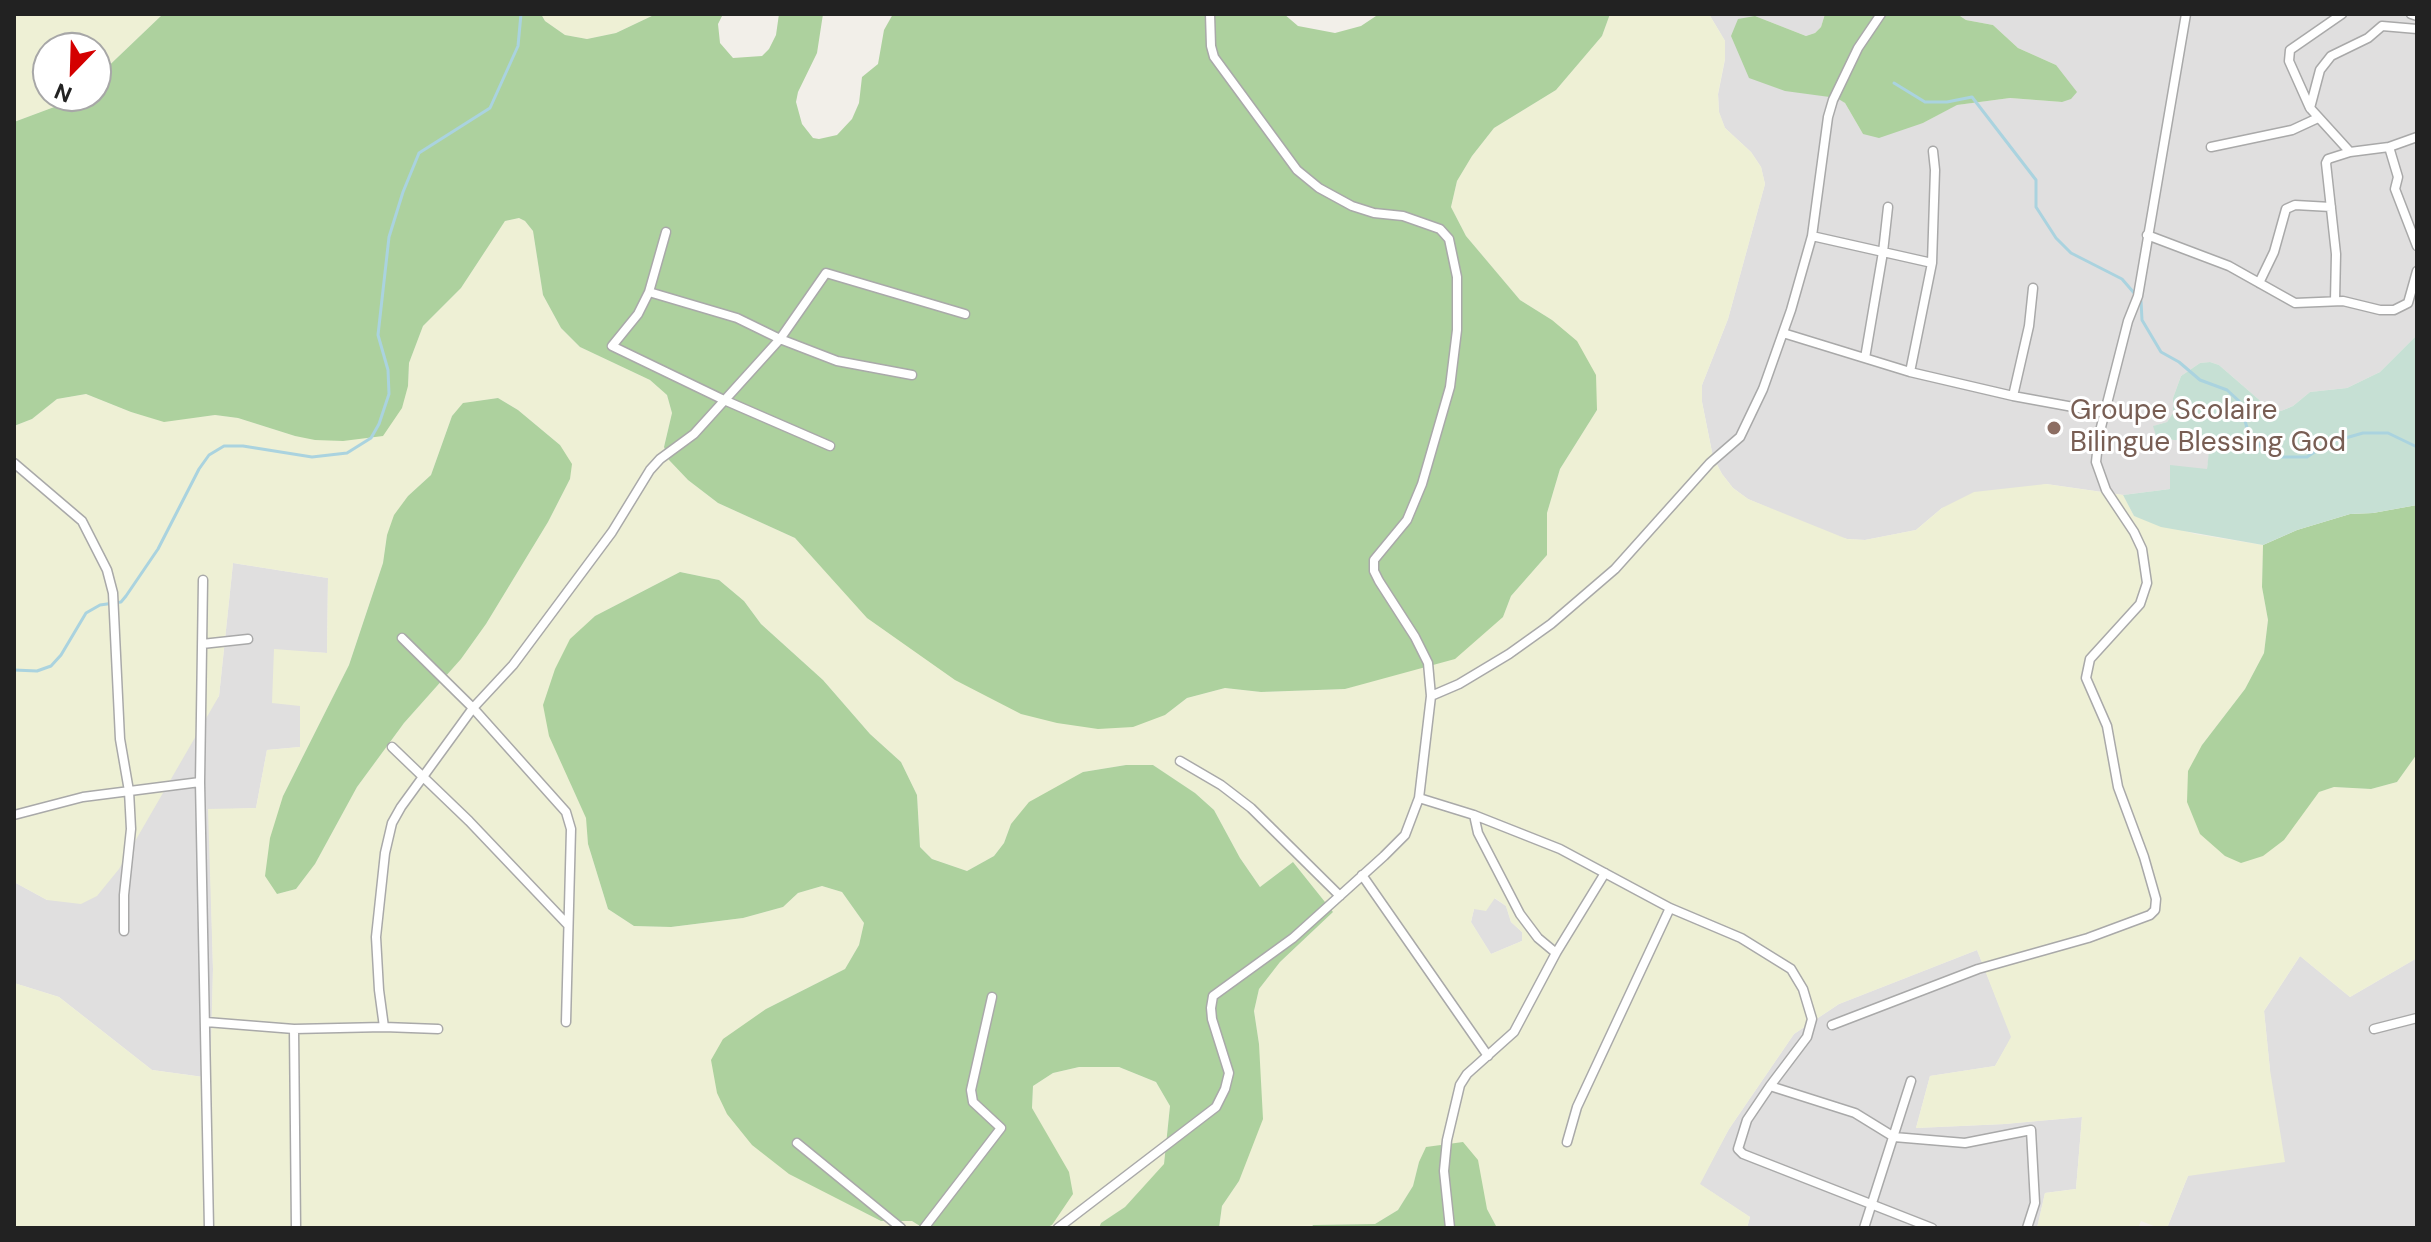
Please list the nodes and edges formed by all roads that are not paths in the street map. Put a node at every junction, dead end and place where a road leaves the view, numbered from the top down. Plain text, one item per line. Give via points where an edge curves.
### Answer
1 (1210, 14) edge
2 (1881, 14) edge
3 (2186, 14) edge
4 (2342, 14) edge
5 (2411, 14) edge
6 (2417, 16) edge
7 (2417, 29) edge
8 (2310, 108) junction
9 (2318, 118) junction
10 (2417, 137) edge
11 (2211, 147) dead end
12 (2389, 147) junction
13 (1933, 151) dead end
14 (2350, 152) junction
15 (1888, 207) dead end
16 (2331, 207) junction
17 (666, 232) dead end
18 (2147, 235) junction
19 (1812, 236) junction
20 (2417, 246) edge
21 (1883, 252) junction
22 (1932, 263) junction
23 (2417, 271) edge
24 (2259, 283) junction
25 (2033, 288) dead end
26 (649, 292) junction
27 (2335, 301) junction
28 (965, 314) dead end
29 (1783, 333) junction
30 (780, 339) junction
31 (1865, 358) junction
32 (1910, 372) junction
33 (912, 375) dead end
34 (2013, 396) junction
35 (724, 400) junction
36 (2106, 413) junction
37 (830, 446) dead end
38 (14, 463) edge
39 (203, 580) dead end
40 (402, 638) dead end
41 (248, 639) dead end
42 (202, 644) junction
43 (1431, 696) junction
44 (473, 708) junction
45 (392, 747) dead end
46 (1180, 761) dead end
47 (423, 776) junction
48 (200, 782) junction
49 (129, 791) junction
50 (1419, 798) junction
51 (14, 815) edge
52 (1474, 815) junction
53 (1605, 873) junction
54 (1362, 875) junction
55 (1340, 896) junction
56 (1670, 908) junction
57 (568, 925) junction
58 (124, 931) dead end
59 (1556, 953) junction
60 (992, 997) dead end
61 (2417, 1018) edge
62 (206, 1022) junction
63 (566, 1022) dead end
64 (1832, 1025) dead end
65 (384, 1027) junction
66 (294, 1029) junction
67 (438, 1029) dead end
68 (2374, 1029) dead end
69 (1488, 1056) junction
70 (1911, 1081) dead end
71 (1770, 1086) junction
72 (1894, 1137) junction
73 (1567, 1142) dead end
74 (797, 1143) dead end
75 (1872, 1205) junction
76 (209, 1228) edge
77 (296, 1228) edge
78 (901, 1228) edge
79 (924, 1228) edge
80 (1058, 1228) edge
81 (1450, 1228) edge
82 (1864, 1228) edge
83 (1932, 1228) edge
84 (2027, 1228) edge

1 - 43 street via 1214,57 1297,170 1352,206 1403,216 1440,229 1449,239 1457,277 1450,387 1407,520 1374,560 1379,581 1428,663
2 - 19 street via 1858,48 1828,117
3 - 18 street
4 - 8 street via 2290,50 2289,61
5 - 6 street
7 - 8 street via 2382,26 2331,56 2320,70
8 - 9 street
9 - 11 street via 2292,130
9 - 14 street
10 - 12 street
12 - 14 street
12 - 20 street via 2398,177 2395,189
13 - 22 street
14 - 16 street via 2326,163
15 - 21 street
16 - 24 street via 2286,209
16 - 27 street
17 - 26 street
18 - 24 street
18 - 36 street via 2138,296
19 - 21 street
19 - 29 street
21 - 22 street
21 - 31 street
22 - 32 street
23 - 27 street via 2408,303 2400,309
24 - 27 street via 2295,303
25 - 34 street
26 - 30 street via 737,318
26 - 35 street via 612,346
28 - 30 street via 826,273
29 - 31 street
29 - 43 street via 1740,437 1615,569 1509,654
30 - 33 street via 837,361
30 - 35 street
31 - 32 street
32 - 34 street
34 - 36 street
35 - 37 street
35 - 44 street via 694,434 650,470 612,532 531,641
36 - 64 street via 2096,462 2106,490 2142,549 2147,583 2140,604 2090,659 2086,678 2107,726 2118,787 2144,857 2155,910
38 - 49 street via 82,521 107,570
39 - 42 street
40 - 44 street
41 - 42 street
42 - 48 street
43 - 50 street
44 - 47 street
44 - 57 street via 566,812 571,829
45 - 47 street
46 - 55 street via 1251,808
47 - 57 street
47 - 65 street via 392,823 385,853 376,937
48 - 49 street
48 - 62 street
49 - 51 street
49 - 58 street
50 - 52 street
50 - 54 street via 1405,835
52 - 53 street
52 - 59 street via 1520,914
53 - 56 street
53 - 59 street
54 - 55 street
54 - 69 street
55 - 80 street via 1213,996 1212,1019 1229,1073 1216,1107
56 - 71 street via 1772,956 1791,969 1803,989 1812,1019 1807,1037
56 - 73 street via 1577,1107
57 - 63 street
59 - 69 street via 1514,1032
60 - 79 street via 971,1090 973,1102 1001,1128
61 - 68 street
62 - 66 street
62 - 76 street
65 - 66 street
65 - 67 street
66 - 77 street
69 - 81 street via 1460,1085 1447,1140 1444,1171
70 - 72 street
71 - 72 street via 1855,1113
71 - 75 street via 1747,1120 1738,1149
72 - 75 street
72 - 84 street via 1965,1143 2031,1130 2035,1203
74 - 78 street
75 - 82 street
75 - 83 street

